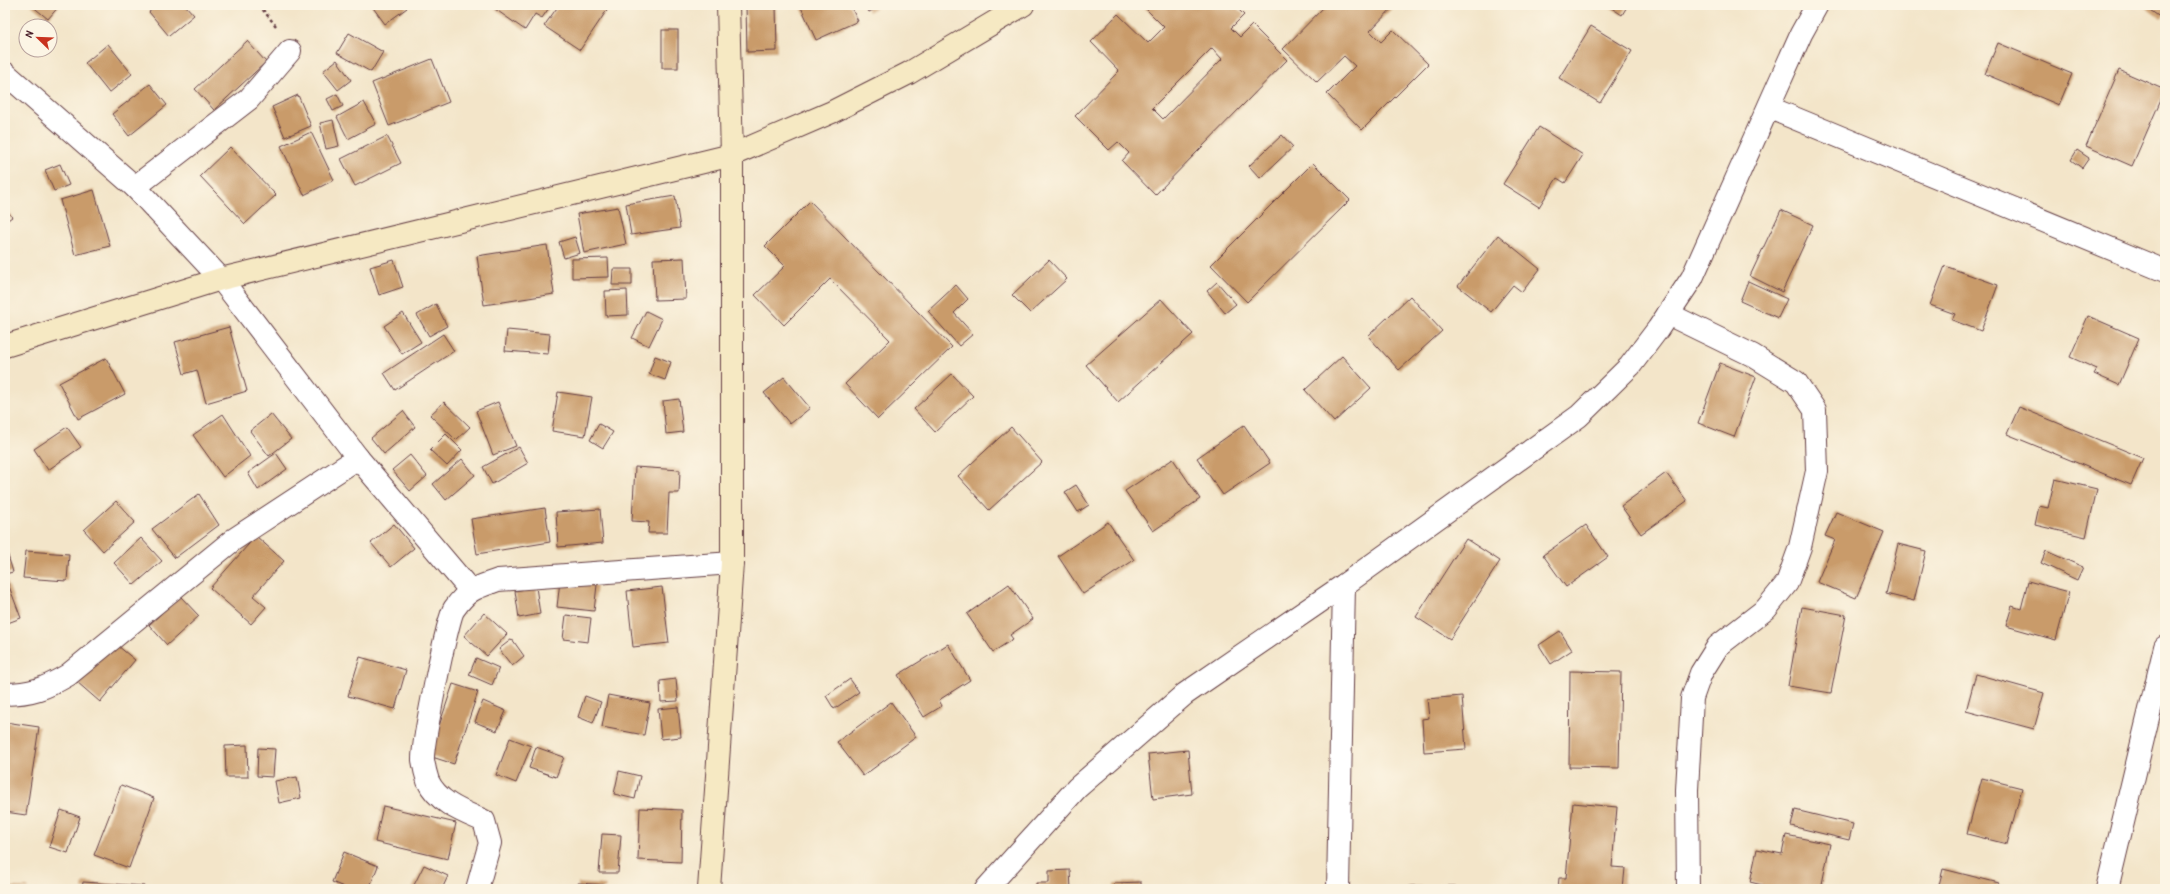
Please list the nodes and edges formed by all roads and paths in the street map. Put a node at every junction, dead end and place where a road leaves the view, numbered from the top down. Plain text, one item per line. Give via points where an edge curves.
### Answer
1 (728, 5) edge
2 (1023, 5) edge
3 (1817, 5) edge
4 (290, 51) dead end
5 (5, 73) edge
6 (1770, 108) junction
7 (732, 155) junction
8 (135, 187) junction
9 (2165, 271) edge
10 (221, 279) junction
11 (1668, 314) junction
12 (5, 346) edge
13 (358, 458) junction
14 (732, 563) junction
15 (1344, 585) junction
16 (470, 590) junction
17 (2164, 652) edge
18 (5, 694) edge
19 (477, 889) edge
20 (709, 889) edge
21 (986, 889) edge
22 (1338, 889) edge
23 (1688, 889) edge
24 (2107, 889) edge

1 - 7 street
2 - 7 street via 909,73 832,112
3 - 6 street via 1801,34
4 - 8 street via 249,99
5 - 8 street
6 - 9 street
6 - 11 street via 1692,278
7 - 10 street
7 - 14 street
8 - 10 street
10 - 12 street
10 - 13 street
11 - 15 street via 1630,366 1579,416
11 - 23 street via 1752,355 1796,382 1815,410 1817,471 1800,547 1787,584 1766,609 1718,646 1701,673 1692,698 1687,790
13 - 16 street
13 - 18 street via 234,540 68,675 47,687 25,694
14 - 16 street via 498,580
14 - 20 street
15 - 21 street via 1185,694 1077,788
15 - 22 street
16 - 19 street via 453,610 440,660 423,760 429,781 440,797 459,810 484,821 490,843
17 - 24 street

